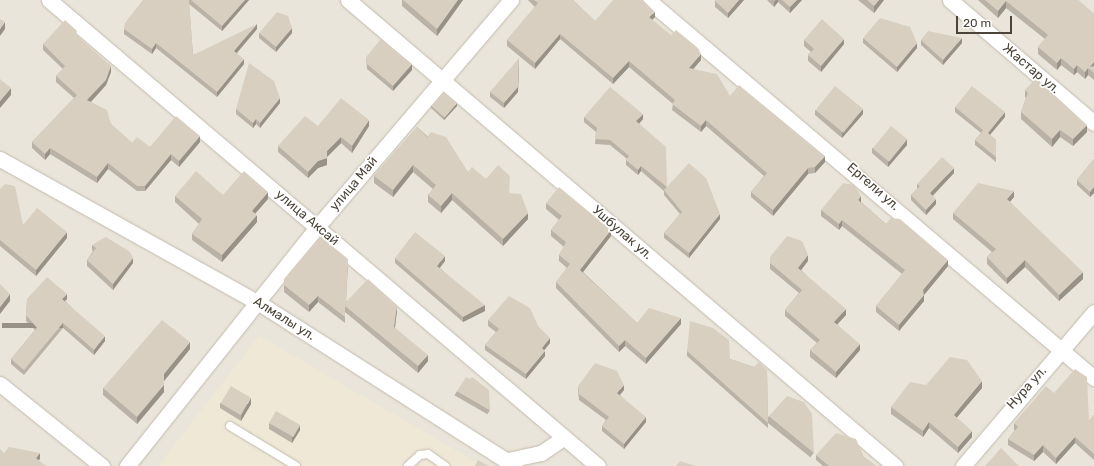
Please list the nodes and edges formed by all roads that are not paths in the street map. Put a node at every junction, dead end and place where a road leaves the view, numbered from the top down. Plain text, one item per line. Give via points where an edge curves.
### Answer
1 (49, 0) edge
2 (348, 0) edge
3 (511, 0) edge
4 (648, 0) edge
5 (950, 0) edge
6 (443, 80) junction
7 (1094, 123) edge
8 (0, 159) edge
9 (317, 227) junction
10 (259, 303) junction
11 (1094, 312) edge
12 (1061, 350) junction
13 (1094, 378) edge
14 (0, 384) edge
15 (230, 426) dead end
16 (563, 438) junction
17 (512, 463) edge
18 (102, 466) edge
19 (127, 466) edge
20 (296, 466) edge
21 (408, 466) edge
22 (445, 466) edge
23 (598, 466) edge
24 (895, 466) edge
25 (963, 466) edge

1 - 9 street, улица Аксай
2 - 6 street, Ушбулак ул.
3 - 6 street, улица Май
4 - 12 street, Ергели ул. via 798,124
5 - 7 street, Жастар ул.
6 - 9 street, улица Май
6 - 24 street, Ушбулак ул.
8 - 10 street, Алмалы ул.
9 - 10 street, улица Май
9 - 16 street, улица Аксай
10 - 17 street, Алмалы ул.
10 - 19 street, улица Май
11 - 12 street, Нура ул.
12 - 13 street, Ергели ул.
12 - 25 street, Нура ул.
14 - 18 street
15 - 20 lane
16 - 17 street, Алмалы ул. via 541,453
16 - 23 street, улица Аксай
21 - 22 lane via 420,455 428,454 440,459

